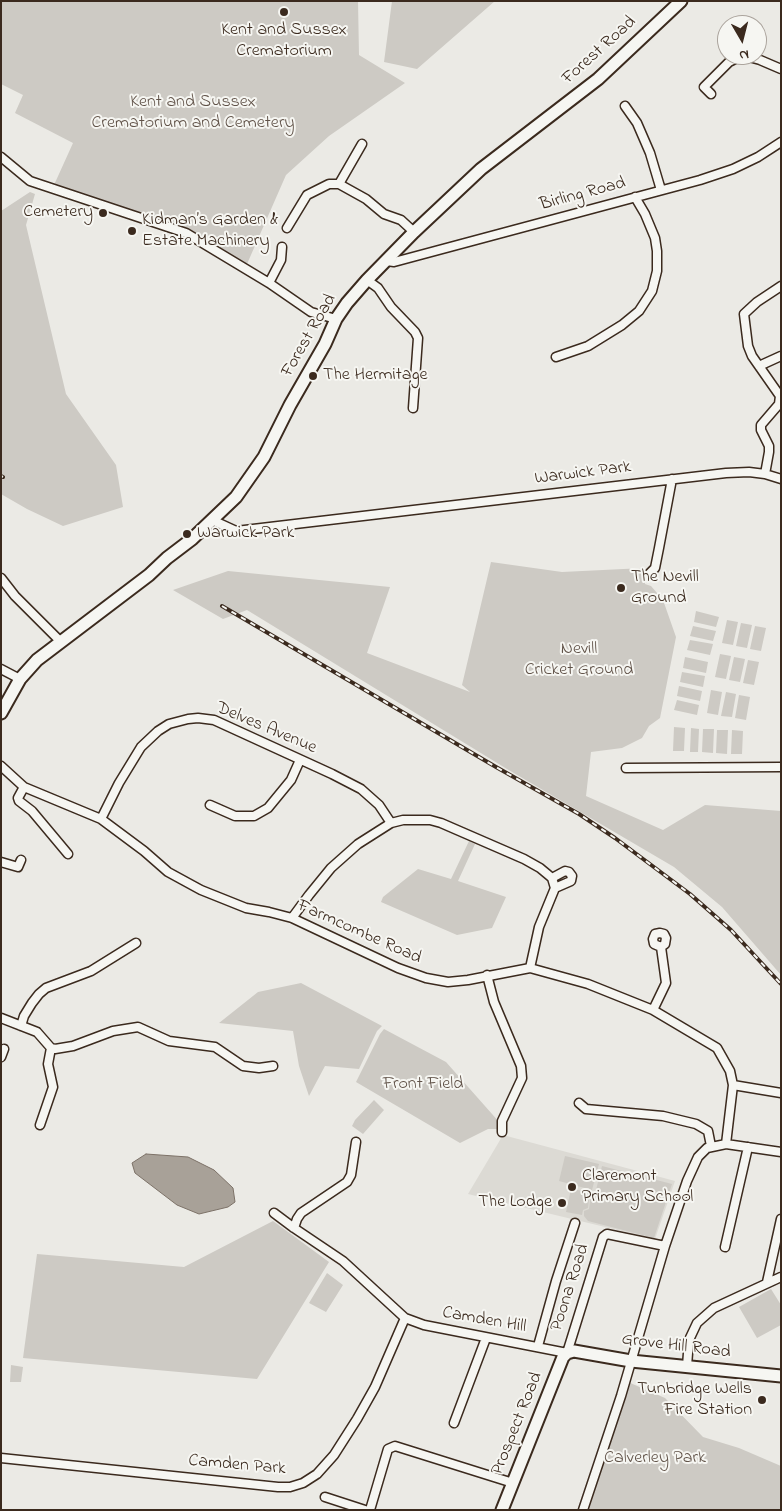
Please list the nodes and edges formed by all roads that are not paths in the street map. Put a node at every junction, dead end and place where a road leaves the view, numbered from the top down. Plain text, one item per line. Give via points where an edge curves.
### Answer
1 (681, 1) edge
2 (781, 69) edge
3 (711, 94) dead end
4 (624, 106) dead end
5 (781, 142) edge
6 (362, 144) dead end
7 (1, 157) edge
8 (339, 184) junction
9 (661, 190) junction
10 (635, 197) junction
11 (287, 228) dead end
12 (414, 232) junction
13 (282, 247) dead end
14 (387, 261) junction
15 (367, 280) junction
16 (268, 283) junction
17 (781, 286) edge
18 (336, 319) junction
19 (781, 356) edge
20 (556, 357) dead end
21 (759, 366) junction
22 (413, 408) dead end
23 (764, 474) junction
24 (672, 479) junction
25 (781, 479) edge
26 (212, 520) junction
27 (649, 574) dead end
28 (1, 578) edge
29 (60, 642) junction
30 (1, 669) edge
31 (20, 679) junction
32 (1, 712) edge
33 (300, 760) junction
34 (1, 766) edge
35 (781, 767) edge
36 (626, 768) dead end
37 (24, 787) junction
38 (210, 805) dead end
39 (101, 819) junction
40 (391, 823) junction
41 (68, 854) dead end
42 (21, 860) dead end
43 (1, 862) edge
44 (552, 878) junction
45 (555, 888) junction
46 (292, 918) junction
47 (136, 943) dead end
48 (661, 947) dead end
49 (530, 968) junction
50 (487, 975) junction
51 (653, 1010) junction
52 (1, 1018) edge
53 (21, 1026) junction
54 (51, 1048) junction
55 (4, 1049) dead end
56 (1, 1057) edge
57 (266, 1077) dead end
58 (733, 1085) junction
59 (781, 1093) edge
60 (579, 1103) dead end
61 (34, 1113) dead end
62 (42, 1116) junction
63 (40, 1125) dead end
64 (502, 1132) dead end
65 (356, 1142) dead end
66 (726, 1144) junction
67 (711, 1146) junction
68 (748, 1147) junction
69 (781, 1152) edge
70 (274, 1213) dead end
71 (781, 1219) edge
72 (574, 1223) dead end
73 (294, 1228) junction
74 (665, 1246) junction
75 (725, 1247) dead end
76 (781, 1277) edge
77 (767, 1282) junction
78 (405, 1318) junction
79 (486, 1338) junction
80 (538, 1346) junction
81 (567, 1353) junction
82 (631, 1361) junction
83 (687, 1366) junction
84 (781, 1376) edge
85 (454, 1423) dead end
86 (1, 1458) edge
87 (513, 1483) junction
88 (325, 1498) dead end
89 (365, 1510) edge
90 (370, 1510) edge
91 (502, 1510) edge
92 (583, 1510) edge

1 - 12 street, Forest Road via 598,79 498,154
2 - 3 street via 749,56 740,56 729,62 704,87
4 - 9 street via 637,123
5 - 9 street, Birling Road via 733,169
6 - 8 street
7 - 16 street via 30,181 186,233
8 - 11 street via 329,184 307,195
8 - 12 street via 384,214 401,220
9 - 10 street, Birling Road
10 - 14 street, Birling Road via 394,262
10 - 20 street via 651,227 657,251 657,272 652,291 639,311 622,325 588,346
12 - 14 street, Forest Road
13 - 16 street via 281,260
14 - 15 street, Forest Road
15 - 18 street, Forest Road
15 - 22 street via 378,288 418,338
16 - 18 street via 312,312
17 - 21 street via 741,313 748,346
18 - 26 street, Forest Road via 264,457 236,497
19 - 21 street
21 - 23 street via 780,396 779,404 761,425 769,446
23 - 24 street, Warwick Park via 749,472
23 - 25 street, Warwick Park
24 - 26 street, Warwick Park via 236,531
24 - 27 street via 660,548 655,568
26 - 29 street, Forest Road via 149,575
28 - 29 street
29 - 31 street, Forest Road
30 - 31 street
31 - 32 street, Forest Road
33 - 38 street via 291,780 268,808 254,816 235,816
33 - 39 street, Delves Avenue via 214,720 188,719 169,724 141,747
33 - 40 street, Delves Avenue via 361,789 379,805
34 - 37 street, Farmcombe Road
35 - 36 street
37 - 39 street, Farmcombe Road
37 - 41 street via 19,801 32,811
39 - 46 street, Farmcombe Road via 168,872 201,890 246,908
40 - 44 street via 416,819 441,823 524,859
40 - 46 street via 358,844 331,868
42 - 43 street via 18,867
44 - 45 street
44 - 45 street via 565,871 572,876 570,881
45 - 49 street via 539,927
46 - 50 street, Farmcombe Road via 426,978 448,982
47 - 53 street via 91,971 46,988 32,1002
48 - 51 street via 666,983
49 - 50 street, Farmcombe Road
49 - 51 street, Farmcombe Road via 588,984
50 - 64 street via 494,1002 521,1066 522,1078 502,1121
51 - 58 street, Farmcombe Road via 717,1048 730,1071
52 - 53 street
53 - 54 street via 37,1032
54 - 57 street via 64,1048 112,1032 138,1028 169,1041 215,1047 243,1066 269,1066
54 - 62 street via 48,1064 54,1086
55 - 56 street
58 - 59 street
58 - 66 street, Farmcombe Road
60 - 67 street via 586,1109 663,1116 696,1124 708,1131
61 - 62 street
62 - 63 street
65 - 73 street via 347,1182 324,1196 308,1201
66 - 67 street
66 - 68 street
67 - 74 street via 703,1150 694,1165
68 - 69 street
68 - 75 street
70 - 73 street
71 - 77 street
72 - 80 street
73 - 78 street via 343,1261
74 - 81 street, Poona Road via 607,1234 603,1237
74 - 82 street
76 - 77 street
77 - 83 street via 714,1308 697,1323 689,1340
78 - 79 street, Camden Hill
78 - 86 street, Camden Park via 375,1387 357,1419 334,1455 317,1474 303,1483 278,1487
79 - 80 street, Camden Hill
79 - 85 street
80 - 81 street, Camden Hill
81 - 82 street, Grove Hill Road via 574,1351
81 - 87 street, Prospect Road
82 - 83 street, Grove Hill Road
82 - 92 street
83 - 84 street, Grove Hill Road
87 - 90 street via 395,1446 388,1449
87 - 91 street, Prospect Road
88 - 89 street

